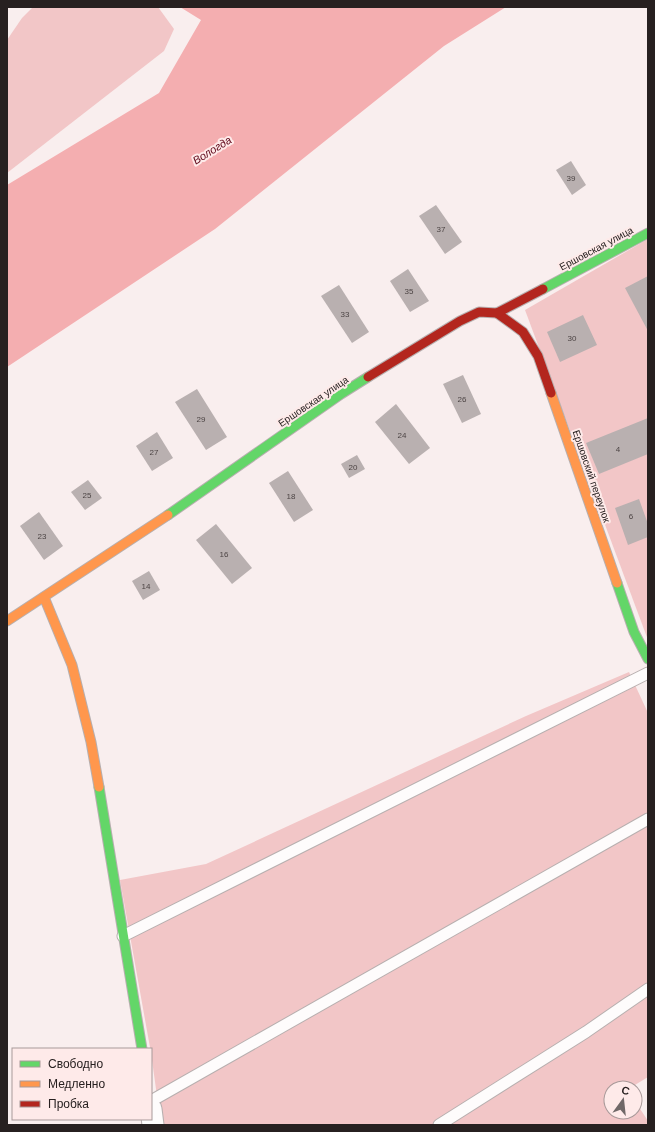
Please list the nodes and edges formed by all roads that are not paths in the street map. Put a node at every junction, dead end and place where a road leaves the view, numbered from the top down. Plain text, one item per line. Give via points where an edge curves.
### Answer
1 (648, 233) edge
2 (497, 313) junction
3 (44, 597) junction
4 (7, 621) edge
5 (648, 659) edge
6 (648, 673) edge
7 (648, 818) edge
8 (123, 936) junction
9 (648, 990) edge
10 (142, 1048) edge
11 (152, 1101) edge
12 (439, 1125) edge

1 - 2 street, Ершовская улица
2 - 3 street, Ершовская улица via 479,312 341,394 143,532
2 - 5 street, Ершовский переулок via 523,332 538,356 634,632
3 - 4 street, Ершовская улица
3 - 8 street via 72,665 90,742
6 - 8 lane
7 - 11 lane
8 - 10 street
9 - 12 lane

